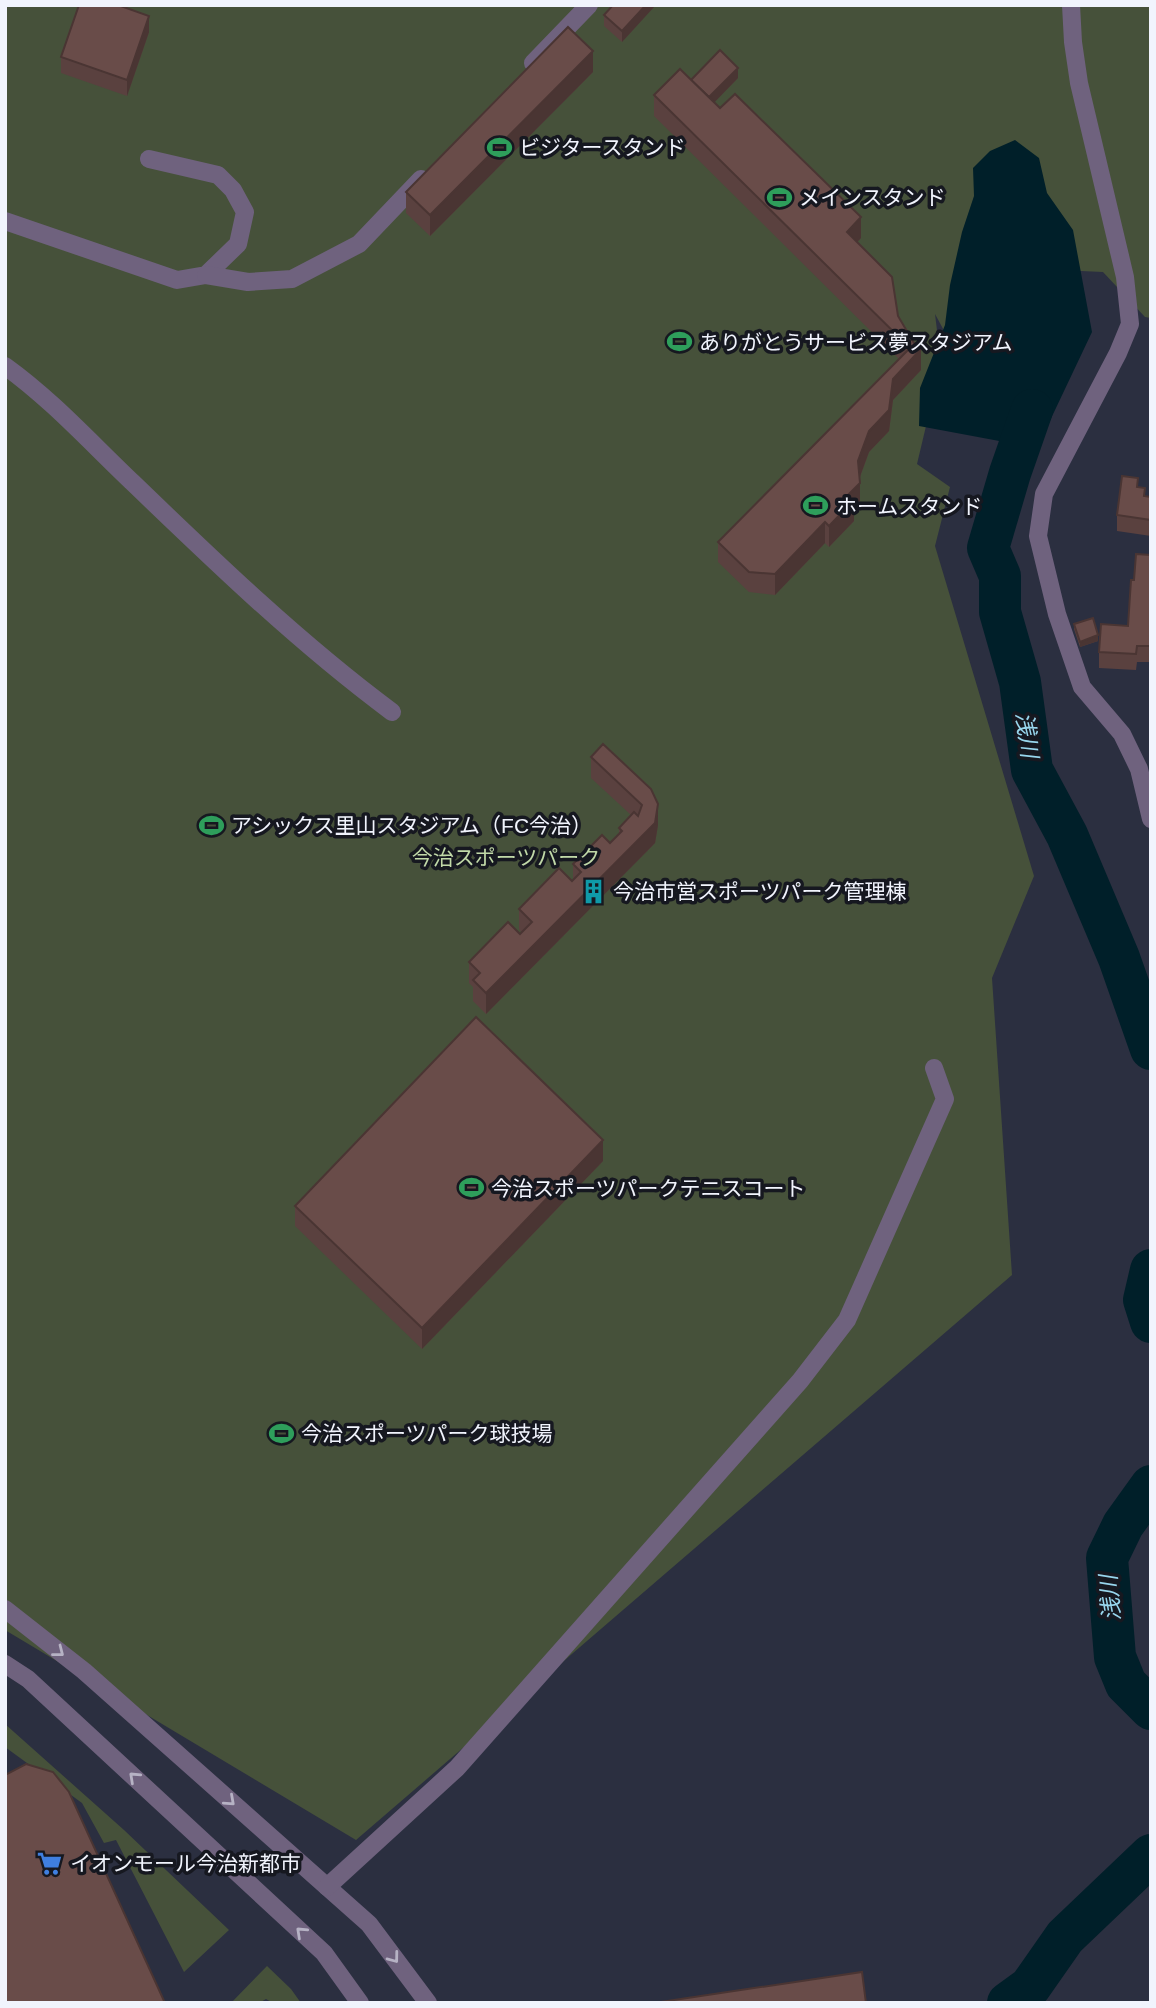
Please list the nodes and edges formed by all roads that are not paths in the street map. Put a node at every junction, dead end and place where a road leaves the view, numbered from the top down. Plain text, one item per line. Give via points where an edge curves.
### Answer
1 (589, 5) edge
2 (1071, 5) edge
3 (522, 75) edge
4 (149, 159) dead end
5 (436, 164) edge
6 (5, 221) edge
7 (206, 275) junction
8 (5, 366) edge
9 (391, 712) dead end
10 (1151, 819) edge
11 (934, 1069) dead end
12 (5, 1609) edge
13 (5, 1664) edge
14 (327, 1887) junction
15 (360, 2003) edge
16 (428, 2003) edge

1 - 3 street
2 - 10 street via 1079,83 1125,277 1130,324 1044,494 1038,536 1057,614 1082,687 1122,734 1139,769
4 - 7 street via 218,175 246,212 237,244
5 - 7 street via 359,244 316,268 292,279 248,282
6 - 7 street via 177,280
8 - 9 street via 54,406 299,636
11 - 14 street via 945,1099 847,1321 800,1381 457,1768
12 -> 14 street via 84,1671
15 -> 13 street via 324,1953 27,1679
14 -> 16 street via 369,1924

